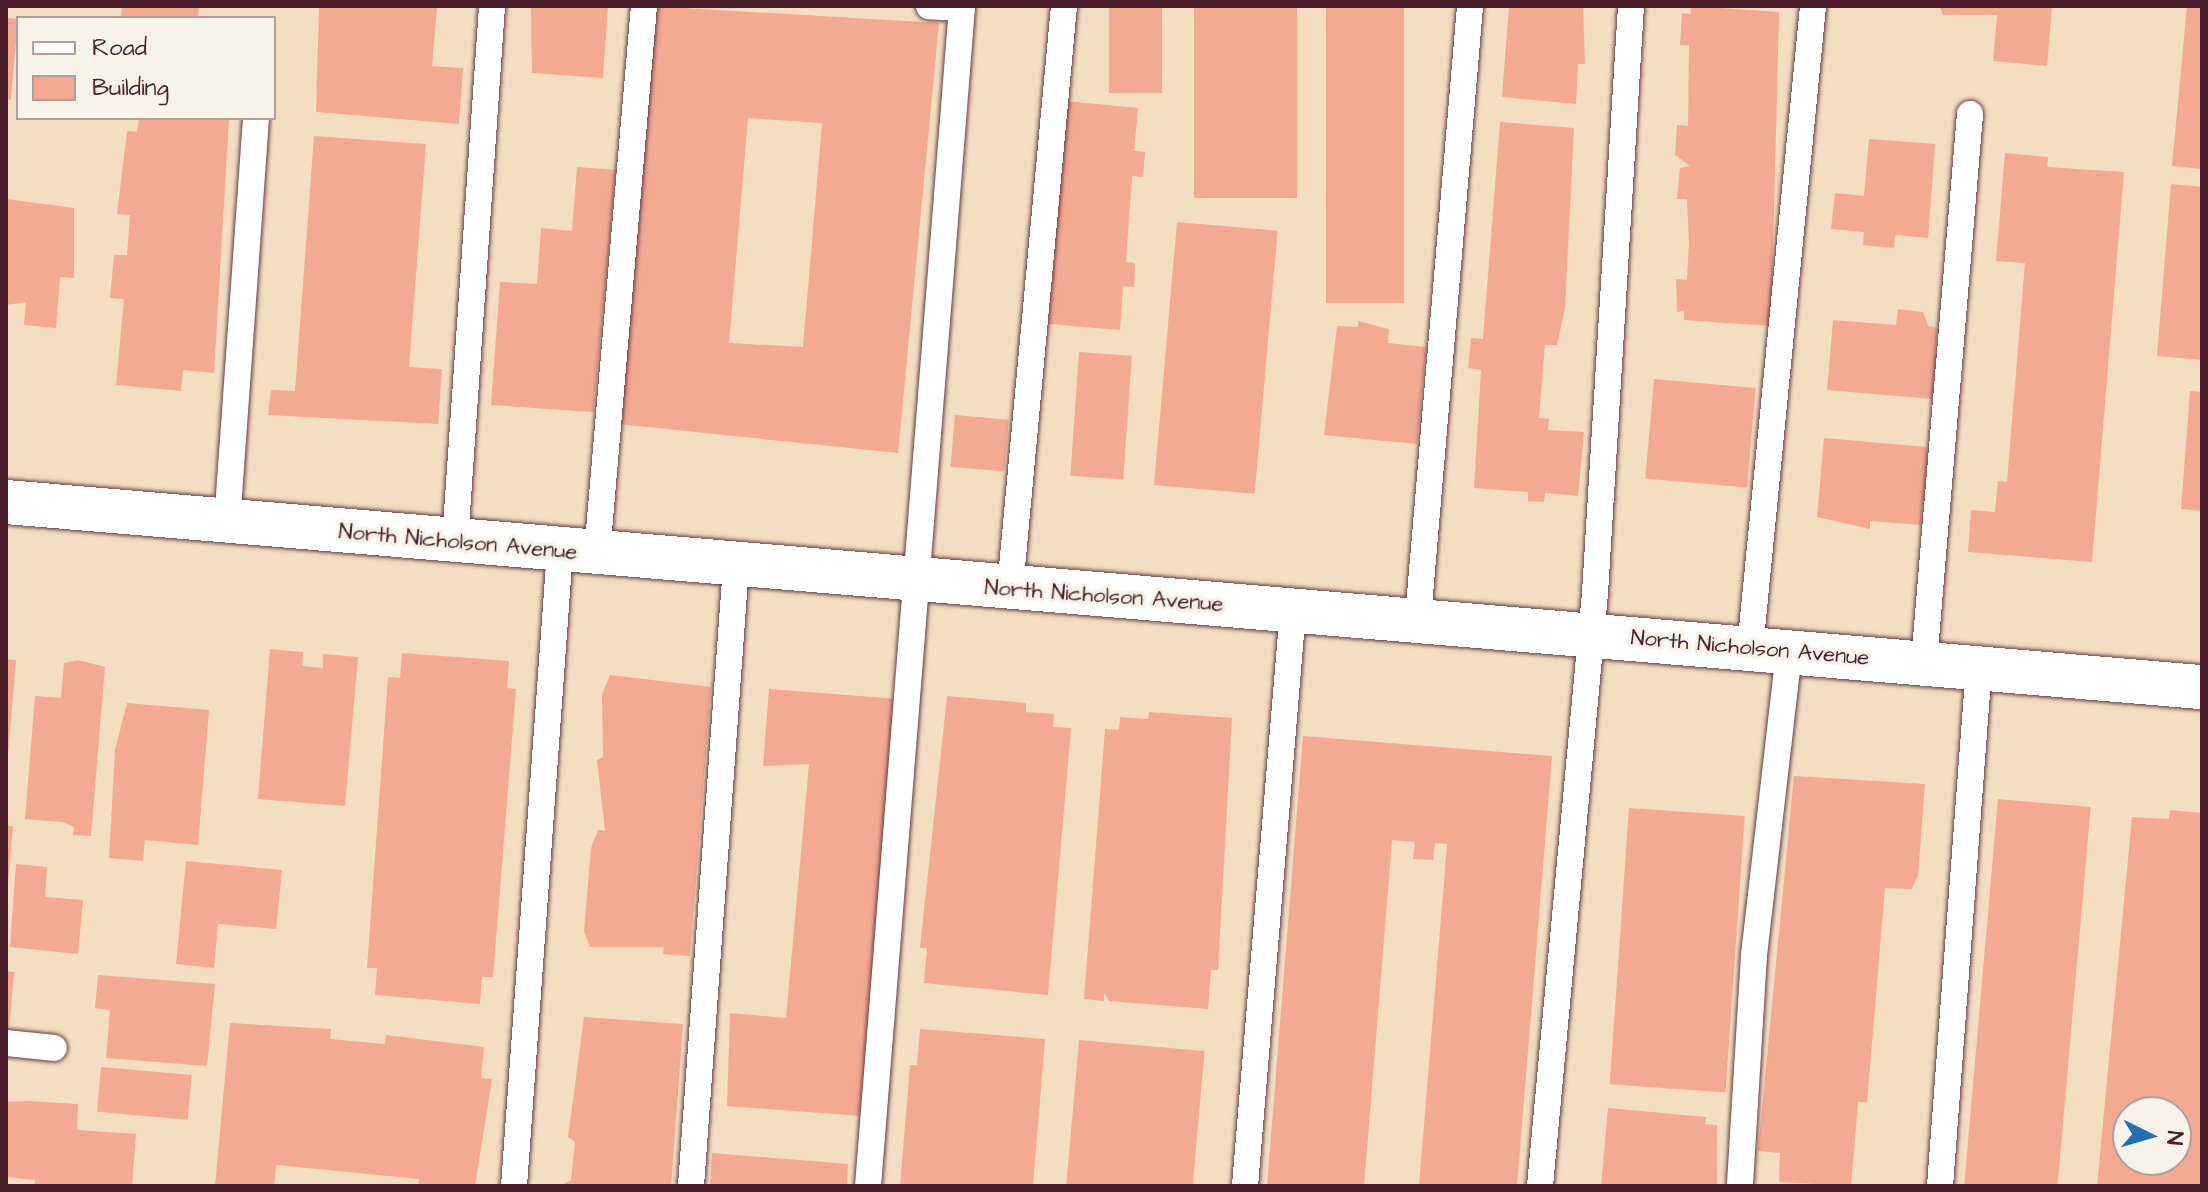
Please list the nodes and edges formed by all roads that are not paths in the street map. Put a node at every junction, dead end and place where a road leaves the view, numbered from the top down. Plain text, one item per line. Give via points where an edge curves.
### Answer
1 (492, 6) edge
2 (644, 6) edge
3 (929, 6) edge
4 (1064, 6) edge
5 (1470, 6) edge
6 (1631, 6) edge
7 (1813, 6) edge
8 (1970, 114) dead end
9 (256, 120) edge
10 (6, 502) edge
11 (227, 523) junction
12 (455, 541) junction
13 (578, 552) junction
14 (736, 566) junction
15 (916, 582) junction
16 (1010, 589) junction
17 (1293, 610) junction
18 (1418, 618) junction
19 (1592, 635) junction
20 (1769, 650) junction
21 (1924, 662) junction
22 (1979, 666) junction
23 (2202, 687) edge
24 (6, 1043) edge
25 (54, 1048) dead end
26 (1740, 1184) edge
27 (514, 1186) edge
28 (691, 1186) edge
29 (868, 1186) edge
30 (1245, 1186) edge
31 (1540, 1186) edge
32 (1940, 1186) edge

1 - 12 lane
2 - 13 lane
3 - 15 lane via 962,8
4 - 16 lane
5 - 18 lane
6 - 19 lane
7 - 20 lane
8 - 21 lane
9 - 11 lane
10 - 11 street, North Nicholson Avenue
11 - 12 street, North Nicholson Avenue
12 - 13 street, North Nicholson Avenue
13 - 14 street, North Nicholson Avenue
13 - 27 lane
14 - 15 street, North Nicholson Avenue
14 - 28 lane
15 - 16 street, North Nicholson Avenue
15 - 29 lane
16 - 17 street, North Nicholson Avenue
17 - 18 street, North Nicholson Avenue
17 - 30 lane
18 - 19 street, North Nicholson Avenue
19 - 20 street, North Nicholson Avenue
19 - 31 lane
20 - 21 street, North Nicholson Avenue
20 - 26 lane
21 - 22 street, North Nicholson Avenue
22 - 23 street, North Nicholson Avenue
22 - 32 lane
24 - 25 lane

